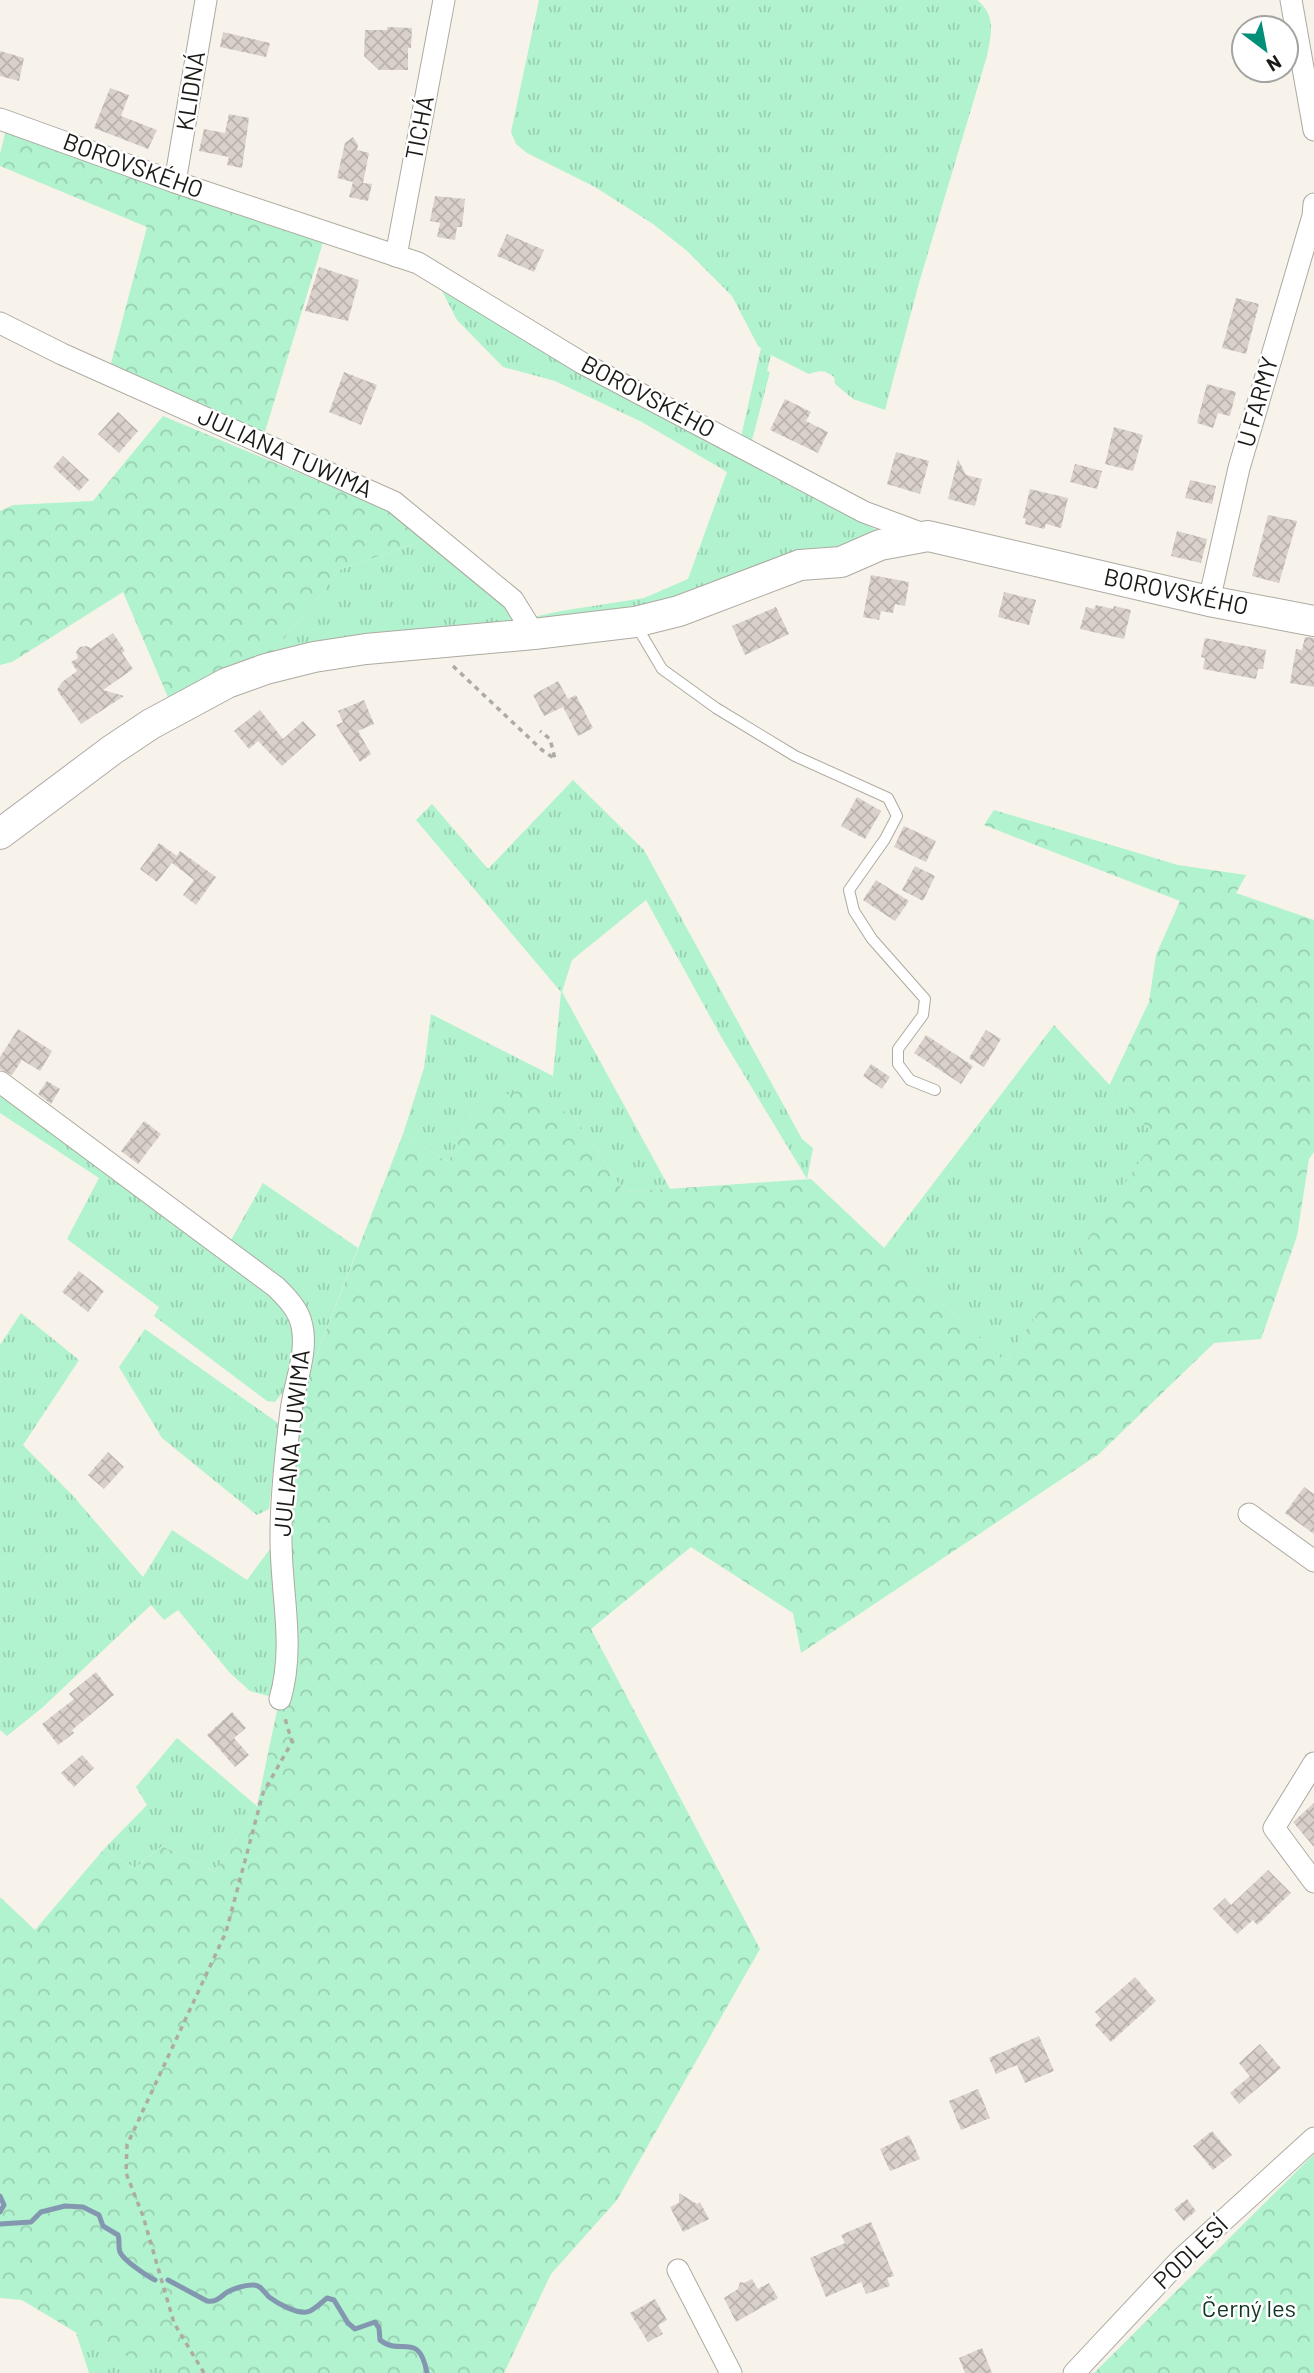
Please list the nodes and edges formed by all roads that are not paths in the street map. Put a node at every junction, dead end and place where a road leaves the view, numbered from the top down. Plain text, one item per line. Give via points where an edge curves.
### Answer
1 (206, 0) edge
2 (443, 0) edge
3 (1290, 0) edge
4 (0, 119) edge
5 (1314, 130) edge
6 (176, 182) junction
7 (1314, 204) edge
8 (396, 256) junction
9 (0, 323) edge
10 (880, 532) junction
11 (1209, 601) junction
12 (1314, 621) edge
13 (635, 622) junction
14 (534, 634) junction
15 (0, 834) edge
16 (0, 1082) edge
17 (935, 1090) dead end
18 (1249, 1514) dead end
19 (1314, 1561) edge
20 (280, 1699) road end
21 (1314, 1763) edge
22 (1314, 1882) edge
23 (1314, 2138) edge
24 (678, 2270) dead end
25 (731, 2373) edge
26 (1074, 2373) edge

1 - 6 street, KLIDNÁ
2 - 8 street, TICHÁ
3 - 5 street
4 - 6 street, BOROVSKÉHO
6 - 8 street, BOROVSKÉHO
7 - 11 street, U FARMY via 1239,468
8 - 10 street, BOROVSKÉHO via 418,263 582,363 864,512
9 - 14 street, JULIANA TUWIMA via 394,502 513,600
10 - 11 street, BOROVSKÉHO via 928,536
10 - 13 street via 841,562 800,565 679,611
11 - 12 street, BOROVSKÉHO
13 - 14 street
13 - 17 lane via 662,669 716,708 795,756 888,798 897,816 849,890 854,911 872,939 925,999 923,1015 898,1049 898,1064 910,1080
14 - 15 street via 314,657 227,683 112,750
16 - 20 street, JULIANA TUWIMA via 276,1287 292,1303 302,1325 281,1534 288,1625
18 - 19 street
21 - 22 street via 1273,1828
23 - 26 street, PODLESÍ via 1181,2260
24 - 25 street

